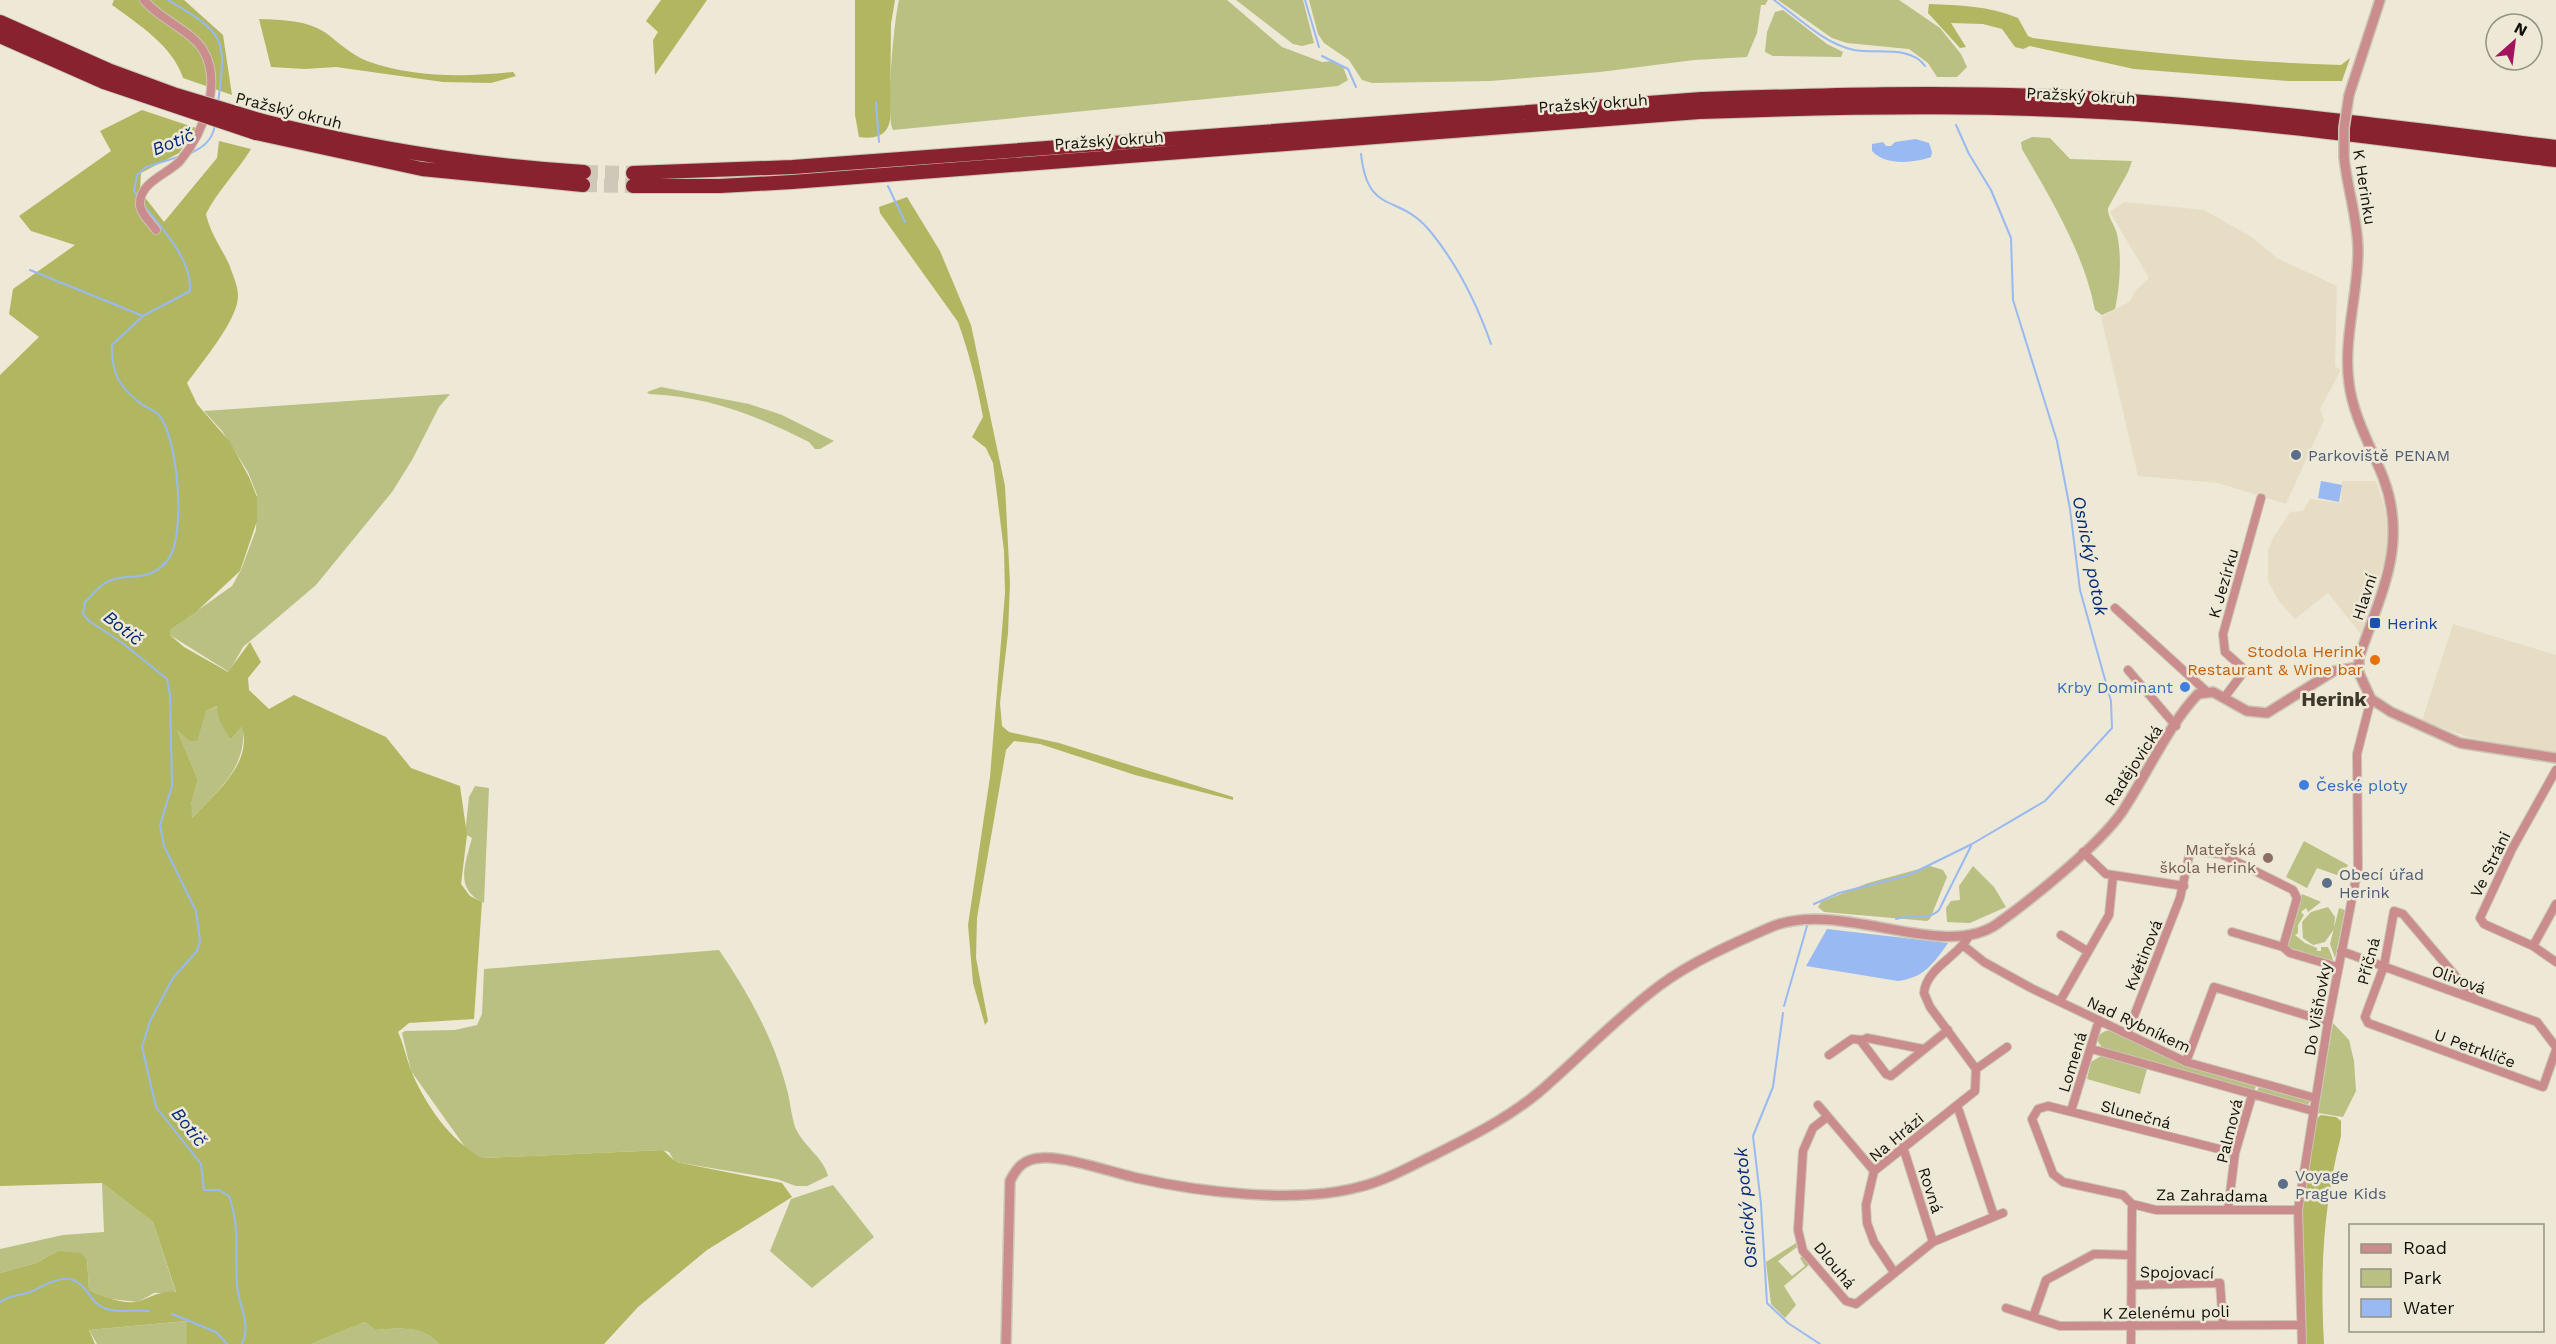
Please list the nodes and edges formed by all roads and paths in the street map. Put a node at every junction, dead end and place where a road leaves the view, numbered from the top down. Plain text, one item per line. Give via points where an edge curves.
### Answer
1 (144, 0) edge
2 (2380, 0) edge
3 (0, 22) edge
4 (0, 36) edge
5 (106, 76) junction
6 (2556, 147) edge
7 (2556, 160) edge
8 (584, 178) tunnel mouth
9 (156, 230) dead end
10 (2349, 383) joint
11 (2261, 498) dead end
12 (2115, 608) dead end
13 (2358, 667) junction
14 (2128, 670) dead end
15 (2206, 692) junction
16 (2224, 698) junction
17 (2371, 699) junction
18 (2176, 726) junction
19 (2556, 759) edge
20 (2556, 770) edge
21 (2083, 852) junction
22 (2113, 876) junction
23 (2184, 886) junction
24 (2556, 904) edge
25 (2232, 932) dead end
26 (2061, 935) dead end
27 (1969, 936) junction
28 (1964, 946) junction
29 (2533, 946) junction
30 (2283, 947) junction
31 (2087, 951) junction
32 (2341, 951) junction
33 (2556, 962) edge
34 (2384, 966) junction
35 (2338, 967) junction
36 (2475, 999) junction
37 (2060, 1001) junction
38 (2365, 1017) joint
39 (2099, 1020) junction
40 (2328, 1022) junction
41 (1948, 1030) junction
42 (2127, 1034) junction
43 (1862, 1040) junction
44 (2007, 1047) dead end
45 (1923, 1049) junction
46 (2092, 1049) junction
47 (2556, 1049) edge
48 (1829, 1055) dead end
49 (2186, 1062) junction
50 (1976, 1069) junction
51 (2253, 1095) junction
52 (2315, 1098) junction
53 (1818, 1105) dead end
54 (1957, 1105) junction
55 (2071, 1111) junction
56 (2313, 1112) junction
57 (2033, 1116) joint
58 (1827, 1117) junction
59 (1902, 1147) junction
60 (2235, 1153) junction
61 (1874, 1171) junction
62 (2132, 1204) junction
63 (2228, 1210) junction
64 (2298, 1210) junction
65 (2004, 1213) dead end
66 (1994, 1216) junction
67 (1933, 1242) junction
68 (2131, 1255) junction
69 (1894, 1272) junction
70 (2132, 1286) junction
71 (2006, 1308) dead end
72 (2033, 1317) junction
73 (2223, 1324) junction
74 (2301, 1325) junction
75 (2131, 1327) junction
76 (1006, 1344) edge
77 (2131, 1344) edge
78 (2302, 1344) edge

1 - 9 street via 202,48 213,84 198,129 180,161 143,192 141,209
2 - 10 street, K Herinku, bridge via 2349,95 2344,128 2344,157 2358,249
3 - 5 highway, Pražský okruh
4 - 5 highway, Pražský okruh
5 - 8 highway, Pražský okruh, bridge via 257,127 416,168
6 - 7 highway, Pražský okruh via 2122,100 1920,93 1702,99 633,179 792,182 1699,112 1927,106 2190,118
10 - 13 street, Hlavní via 2389,496 2395,530 2390,567
11 - 16 street, K Jezírku via 2223,634 2225,652 2245,670
12 - 15 street
13 - 16 street via 2334,671 2269,712 2247,711
13 - 17 street
14 - 18 street
15 - 16 street
15 - 18 street, Radějovická via 2195,697
17 - 19 street via 2460,743
17 - 32 street, Do Višňovky via 2357,754 2358,868
18 - 21 street, Radějovická via 2121,813
20 - 29 street, Ve Stráni via 2512,849 2480,918 2484,924
21 - 22 street via 2101,871
21 - 27 street, Radějovická via 1996,925
22 - 23 street
22 - 31 street via 2109,915
23 - 30 street, Květinová via 2195,850 2222,854 2294,891 2297,898
23 - 42 street, Květinová
24 - 29 street
25 - 30 street
26 - 31 street
27 - 28 street
27 - 76 street, Radějovická via 1806,917 1769,928 1656,988 1503,1120 1385,1179 1359,1187 1317,1194 1235,1193 1161,1183 1049,1157 1025,1161 1010,1181
28 - 37 street, Nad Rybníkem via 1984,962
28 - 41 street via 1950,956 1924,987 1930,1007
29 - 33 street, Ve Stráni
30 - 35 street via 2290,953
31 - 37 street
32 - 34 street, Olivová
32 - 35 street, Do Višňovky
34 - 36 street, Olivová
34 - 36 street, Příčná via 2394,911 2403,914
34 - 38 street, Příčná
35 - 40 street, Do Višňovky
36 - 47 street, Olivová via 2537,1022
37 - 39 street, Nad Rybníkem
38 - 47 street, U Petrklíče via 2368,1023 2543,1087
39 - 42 street, Nad Rybníkem
39 - 46 street, Lomená
40 - 49 street via 2214,987
40 - 52 street, Do Višňovky
41 - 45 street
41 - 50 street
42 - 49 street, Nad Rybníkem
43 - 45 street
43 - 45 street via 1865,1049 1891,1076
43 - 48 street via 1852,1039
44 - 50 street
46 - 51 street, Nad Rybníkem
46 - 55 street, Lomená
49 - 52 street, Nad Rybníkem
50 - 54 street, Na Hrázi via 1975,1091
51 - 56 street, Nad Rybníkem
51 - 60 street, Palmová
52 - 56 street, Do Višňovky
53 - 58 street
54 - 59 street, Na Hrázi
54 - 66 street
55 - 57 street, Slunečná via 2045,1106
55 - 60 street, Slunečná
56 - 64 street, Do Višňovky
57 - 62 street, Za Zahradama via 2055,1177 2123,1195
58 - 61 street
58 - 69 street, Dlouhá via 1813,1128 1803,1151 1798,1230 1803,1251 1846,1301 1856,1304
59 - 61 street, Na Hrázi
59 - 67 street, Rovná
60 - 63 street, Palmová
61 - 69 street, Na Hrázi via 1866,1205 1867,1223 1874,1242
62 - 63 street, Za Zahradama via 2156,1210
62 - 68 street, Spojovací
63 - 64 street, Za Zahradama
64 - 74 street, Do Višňovky
65 - 66 street, Dlouhá
66 - 67 street, Dlouhá
67 - 69 street, Dlouhá
68 - 70 street, Spojovací
68 - 72 street via 2094,1254 2046,1280
70 - 73 street, Spojovací via 2220,1283
70 - 75 street, Spojovací
71 - 72 street, K Zelenému poli
72 - 75 street, K Zelenému poli via 2060,1326
73 - 74 street, K Zelenému poli
73 - 75 street, K Zelenému poli
74 - 78 street, Do Višňovky
75 - 77 street, Spojovací

